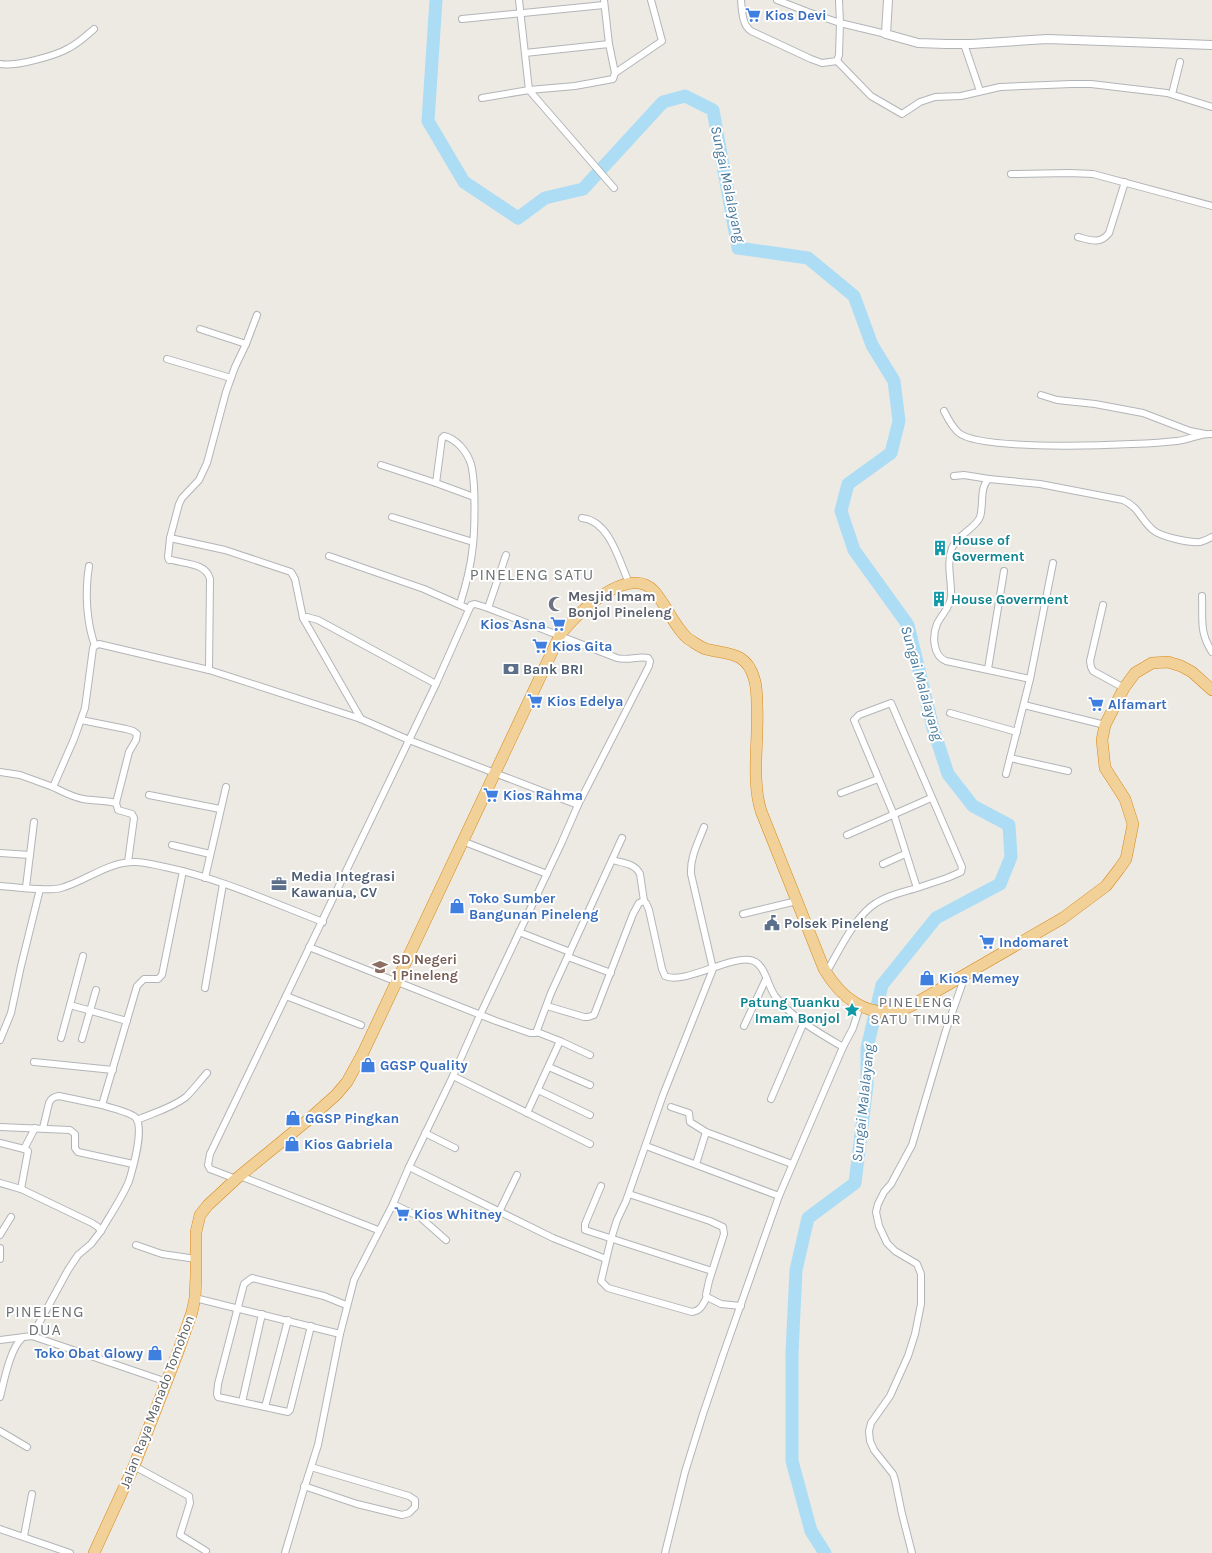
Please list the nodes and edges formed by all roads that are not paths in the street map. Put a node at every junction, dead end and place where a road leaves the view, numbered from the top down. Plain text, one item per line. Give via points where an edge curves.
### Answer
1 (519, 0) edge
2 (651, 0) edge
3 (741, 0) edge
4 (777, 0) edge
5 (839, 0) edge
6 (888, 0) edge
7 (604, 2) edge
8 (520, 12) junction
9 (462, 19) dead end
10 (840, 23) junction
11 (94, 29) dead end
12 (886, 34) junction
13 (609, 44) junction
14 (964, 44) junction
15 (1212, 46) edge
16 (526, 53) junction
17 (837, 61) junction
18 (1180, 62) dead end
19 (0, 64) edge
20 (614, 73) junction
21 (529, 90) junction
22 (980, 91) junction
23 (1172, 94) junction
24 (482, 98) dead end
25 (1212, 108) edge
26 (1011, 174) dead end
27 (1125, 182) junction
28 (614, 188) dead end
29 (1212, 206) edge
30 (1078, 237) dead end
31 (257, 315) dead end
32 (200, 328) dead end
33 (246, 344) junction
34 (167, 359) dead end
35 (231, 378) junction
36 (1041, 395) dead end
37 (944, 411) dead end
38 (1205, 434) junction
39 (1212, 434) edge
40 (381, 465) dead end
41 (954, 476) dead end
42 (989, 479) junction
43 (436, 483) junction
44 (474, 497) junction
45 (392, 517) dead end
46 (582, 518) dead end
47 (1212, 537) edge
48 (170, 538) junction
49 (473, 542) junction
50 (506, 555) dead end
51 (329, 556) dead end
52 (1053, 563) dead end
53 (89, 566) dead end
54 (1004, 572) dead end
55 (629, 583) junction
56 (1202, 596) dead end
57 (460, 604) junction
58 (1103, 605) dead end
59 (488, 608) junction
60 (470, 609) junction
61 (302, 618) junction
62 (560, 635) junction
63 (95, 646) junction
64 (1212, 652) edge
65 (988, 669) junction
66 (209, 670) junction
67 (1030, 679) junction
68 (436, 684) junction
69 (1124, 688) junction
70 (1212, 690) edge
71 (1024, 705) junction
72 (950, 713) dead end
73 (361, 719) junction
74 (81, 720) junction
75 (1104, 725) junction
76 (1017, 732) junction
77 (409, 740) junction
78 (1010, 758) junction
79 (1068, 771) dead end
80 (0, 772) edge
81 (494, 774) junction
82 (1006, 774) dead end
83 (878, 779) junction
84 (53, 787) junction
85 (226, 787) dead end
86 (841, 793) dead end
87 (149, 795) dead end
88 (931, 798) junction
89 (116, 804) junction
90 (578, 805) junction
91 (220, 809) junction
92 (894, 815) junction
93 (34, 822) dead end
94 (704, 827) dead end
95 (847, 835) dead end
96 (622, 838) dead end
97 (462, 841) junction
98 (172, 845) dead end
99 (0, 853) edge
100 (210, 854) junction
101 (905, 854) junction
102 (30, 855) junction
103 (612, 860) junction
104 (128, 862) junction
105 (883, 864) dead end
106 (182, 871) junction
107 (547, 874) junction
108 (205, 878) junction
109 (223, 884) junction
110 (0, 886) edge
111 (26, 888) junction
112 (917, 888) junction
113 (40, 889) junction
114 (644, 901) junction
115 (797, 901) junction
116 (743, 914) dead end
117 (322, 922) junction
118 (519, 932) junction
119 (309, 947) junction
120 (569, 954) junction
121 (83, 956) dead end
122 (713, 969) junction
123 (611, 972) junction
124 (826, 973) junction
125 (966, 974) junction
126 (766, 978) junction
127 (396, 981) junction
128 (205, 988) dead end
129 (96, 990) dead end
130 (286, 996) junction
131 (70, 1006) junction
132 (547, 1006) junction
133 (864, 1008) junction
134 (90, 1011) junction
135 (480, 1015) junction
136 (127, 1021) junction
137 (804, 1022) junction
138 (361, 1025) dead end
139 (744, 1026) dead end
140 (537, 1032) junction
141 (61, 1038) dead end
142 (82, 1038) dead end
143 (0, 1040) edge
144 (560, 1041) junction
145 (843, 1047) junction
146 (590, 1056) dead end
147 (34, 1062) dead end
148 (549, 1067) junction
149 (113, 1070) junction
150 (206, 1073) dead end
151 (453, 1076) junction
152 (590, 1085) dead end
153 (538, 1090) junction
154 (771, 1099) dead end
155 (102, 1105) junction
156 (671, 1107) dead end
157 (527, 1113) junction
158 (590, 1115) dead end
159 (137, 1120) junction
160 (0, 1127) edge
161 (34, 1128) junction
162 (43, 1128) junction
163 (706, 1132) junction
164 (425, 1133) junction
165 (0, 1143) edge
166 (590, 1144) dead end
167 (646, 1146) junction
168 (455, 1148) dead end
169 (24, 1149) junction
170 (133, 1164) junction
171 (696, 1164) junction
172 (792, 1164) junction
173 (409, 1166) junction
174 (517, 1175) dead end
175 (238, 1177) junction
176 (0, 1183) edge
177 (601, 1186) dead end
178 (21, 1189) junction
179 (629, 1194) junction
180 (779, 1196) junction
181 (393, 1204) junction
182 (499, 1212) junction
183 (11, 1217) dead end
184 (378, 1230) junction
185 (100, 1231) junction
186 (0, 1234) edge
187 (611, 1239) junction
188 (446, 1240) dead end
189 (136, 1246) dead end
190 (0, 1248) edge
191 (0, 1259) edge
192 (196, 1259) junction
193 (606, 1259) junction
194 (712, 1271) junction
195 (707, 1297) junction
196 (195, 1298) junction
197 (346, 1305) junction
198 (741, 1306) junction
199 (237, 1309) junction
200 (262, 1314) junction
201 (288, 1320) junction
202 (312, 1326) junction
203 (340, 1334) junction
204 (32, 1336) junction
205 (22, 1338) junction
206 (0, 1340) edge
207 (167, 1382) junction
208 (0, 1397) edge
209 (242, 1402) junction
210 (265, 1407) junction
211 (0, 1431) edge
212 (27, 1447) dead end
213 (134, 1466) junction
214 (311, 1467) junction
215 (304, 1486) junction
216 (32, 1494) dead end
217 (0, 1529) edge
218 (24, 1536) junction
219 (58, 1551) edge
220 (206, 1551) dead end
221 (70, 1553) edge
222 (94, 1553) edge
223 (285, 1553) edge
224 (665, 1553) edge
225 (912, 1553) edge

1 - 8 street
2 - 20 street via 662,41
3 - 17 street via 745,23 750,31 822,63
4 - 10 street
5 - 10 street
6 - 12 street
7 - 8 street
7 - 13 street
8 - 9 street
8 - 16 street
10 - 12 street
10 - 17 street
11 - 19 street via 62,52 13,65
12 - 14 street via 918,43
13 - 16 street
13 - 20 street
14 - 15 street via 1047,39
14 - 22 street
16 - 21 street
17 - 22 street via 871,96 900,113 935,97 961,96
18 - 23 street
20 - 21 street via 612,79
21 - 24 street
21 - 28 street
22 - 23 street via 1000,87 1080,84
23 - 25 street
26 - 27 street via 1079,173
27 - 29 street
27 - 30 street via 1109,234 1099,241
31 - 33 street
32 - 33 street
33 - 35 street
34 - 35 street
35 - 48 street via 207,463 199,480 180,501
36 - 38 street via 1057,400 1143,413
37 - 38 street via 959,434 1011,444 1101,445 1177,441
38 - 39 street
40 - 43 street
41 - 42 street
42 - 47 street via 1040,484 1123,500 1137,509 1154,532 1199,542
42 - 65 street via 984,486 978,522 966,531 952,549 950,601 936,625 935,639 935,651 940,659
43 - 44 street
43 - 44 street via 444,436 457,442 469,461
44 - 49 street
45 - 49 street
46 - 55 street via 594,521 607,536
48 - 61 street via 225,550 291,572 295,579
48 - 66 street via 169,560 207,570 210,577
49 - 57 street
50 - 59 street
51 - 57 street via 406,582
52 - 67 street
53 - 63 street via 88,608
54 - 65 street
55 - 62 highway, Jalan Raya Manado Tomohon via 584,608
55 - 115 highway via 643,584 654,591 688,639 704,648 737,655 750,669 757,697 758,798
56 - 64 street via 1202,628
57 - 60 street
58 - 69 street via 1090,667
59 - 60 street via 475,604 471,605
59 - 62 street
60 - 68 street
61 - 68 street via 318,620
61 - 73 street
62 - 81 highway, Jalan Raya Manado Tomohon
62 - 90 street via 621,659 644,657 650,662
63 - 66 street via 99,644
63 - 74 street via 86,705
65 - 67 street
66 - 73 street
67 - 71 street
68 - 77 street
69 - 70 highway via 1139,670 1152,663 1162,662 1186,669
69 - 75 highway
71 - 75 street
71 - 76 street
72 - 76 street
73 - 77 street
74 - 84 street
74 - 89 street via 126,729 137,734 129,752
75 - 125 highway via 1102,740 1105,768 1125,799 1134,824 1126,859 1106,886 1087,902
76 - 78 street
77 - 81 street
77 - 117 street
78 - 79 street
78 - 82 street
80 - 84 street via 20,775
81 - 90 street
81 - 97 highway, Jalan Raya Manado Tomohon
83 - 86 street
83 - 88 street via 854,720 859,715 891,703
83 - 92 street
84 - 89 street via 82,799
85 - 91 street
87 - 91 street
88 - 92 street
88 - 112 street via 962,868 961,872
89 - 104 street via 118,810 132,814 134,818
90 - 107 street
91 - 100 street
92 - 95 street
92 - 101 street
93 - 102 street
94 - 122 street via 694,852 691,874
96 - 103 street
97 - 107 street
97 - 127 highway, Jalan Raya Manado Tomohon
98 - 100 street
99 - 102 street
100 - 108 street
101 - 105 street
101 - 112 street
102 - 111 street
103 - 114 street via 638,870
103 - 120 street
104 - 106 street via 142,862
104 - 113 street via 101,870 62,888
106 - 108 street
106 - 136 street via 162,975 158,979 144,979 138,983
107 - 118 street
108 - 109 street
109 - 117 street
109 - 128 street
110 - 111 street
111 - 113 street
112 - 124 street via 883,900 870,908 855,925
113 - 143 street via 11,1013
114 - 122 street via 650,910 665,976 673,978
114 - 123 street via 637,906
115 - 116 street
115 - 124 highway
117 - 119 street
118 - 120 street
118 - 135 street
119 - 127 street
119 - 130 street
120 - 123 street
120 - 132 street
121 - 131 street
122 - 126 street via 738,961 751,960 761,966
122 - 167 street
123 - 132 street via 591,1017
124 - 133 highway via 848,999
125 - 133 highway via 902,1010 884,1012
125 - 225 street via 946,1030 912,1145 884,1192 876,1212 887,1243 917,1264 921,1274 921,1304 908,1356 890,1396 871,1423 869,1431 874,1450 893,1474
126 - 137 street via 773,993
126 - 139 street
127 - 135 street
127 - 175 highway, Jalan Raya Manado Tomohon via 347,1082 320,1110
129 - 134 street
130 - 138 street
130 - 175 street via 208,1158 210,1169
131 - 134 street
131 - 141 street
132 - 140 street
133 - 145 street
134 - 136 street
134 - 142 street
135 - 140 street via 530,1033
135 - 151 street
136 - 149 street
137 - 145 street
137 - 154 street
140 - 144 street
144 - 146 street
144 - 148 street
145 - 172 street
147 - 149 street
148 - 152 street
148 - 153 street
149 - 155 street
150 - 159 street via 181,1100
151 - 157 street
151 - 164 street
153 - 157 street
153 - 158 street
155 - 159 street via 132,1115
155 - 162 street via 54,1097 50,1100
156 - 163 street via 689,1113 690,1122
157 - 166 street
159 - 170 street via 139,1134
160 - 161 street
161 - 162 street
161 - 169 street
162 - 170 street via 68,1129 73,1132 78,1152
163 - 171 street
163 - 172 street
164 - 168 street
164 - 173 street
165 - 169 street
167 - 171 street
167 - 179 street
169 - 178 street via 28,1151 28,1156
170 - 185 street via 129,1181
171 - 180 street
172 - 180 street
173 - 181 street
173 - 182 street
174 - 182 street
175 - 184 street
175 - 192 highway, Jalan Raya Manado Tomohon via 200,1216 196,1232
176 - 178 street
177 - 187 street via 584,1228
178 - 185 street via 92,1223
179 - 187 street
179 - 194 street via 723,1227 724,1234
180 - 198 street
181 - 184 street
181 - 188 street via 420,1217
182 - 193 street via 553,1238
183 - 186 street
184 - 197 street via 357,1273
185 - 204 street via 68,1270
187 - 193 street
187 - 194 street
189 - 192 street via 162,1254
190 - 191 street
192 - 196 highway, Jalan Raya Manado Tomohon
193 - 195 street via 601,1281 608,1288 692,1312 701,1308
194 - 195 street via 706,1291
195 - 198 street via 721,1304
196 - 199 street
196 - 207 highway, Jalan Raya Manado Tomohon
197 - 199 street via 324,1296 252,1278 244,1284
197 - 203 street
198 - 224 street via 685,1472
199 - 200 street
199 - 209 street via 217,1394 218,1397
200 - 201 street
200 - 209 street
201 - 202 street
201 - 210 street
202 - 203 street
202 - 210 street via 290,1410 288,1412
203 - 214 street via 318,1445
204 - 205 street
204 - 207 street
205 - 206 street
205 - 208 street via 14,1350
207 - 213 highway, Jalan Raya Manado Tomohon
209 - 210 street
211 - 212 street
213 - 220 street via 189,1496 190,1503 180,1535
213 - 222 highway, Jalan Raya Manado Tomohon
214 - 215 street
214 - 215 street via 409,1496 415,1500 415,1507 402,1515 357,1504
215 - 223 street
216 - 218 street
217 - 218 street
218 - 219 street
219 - 221 street

